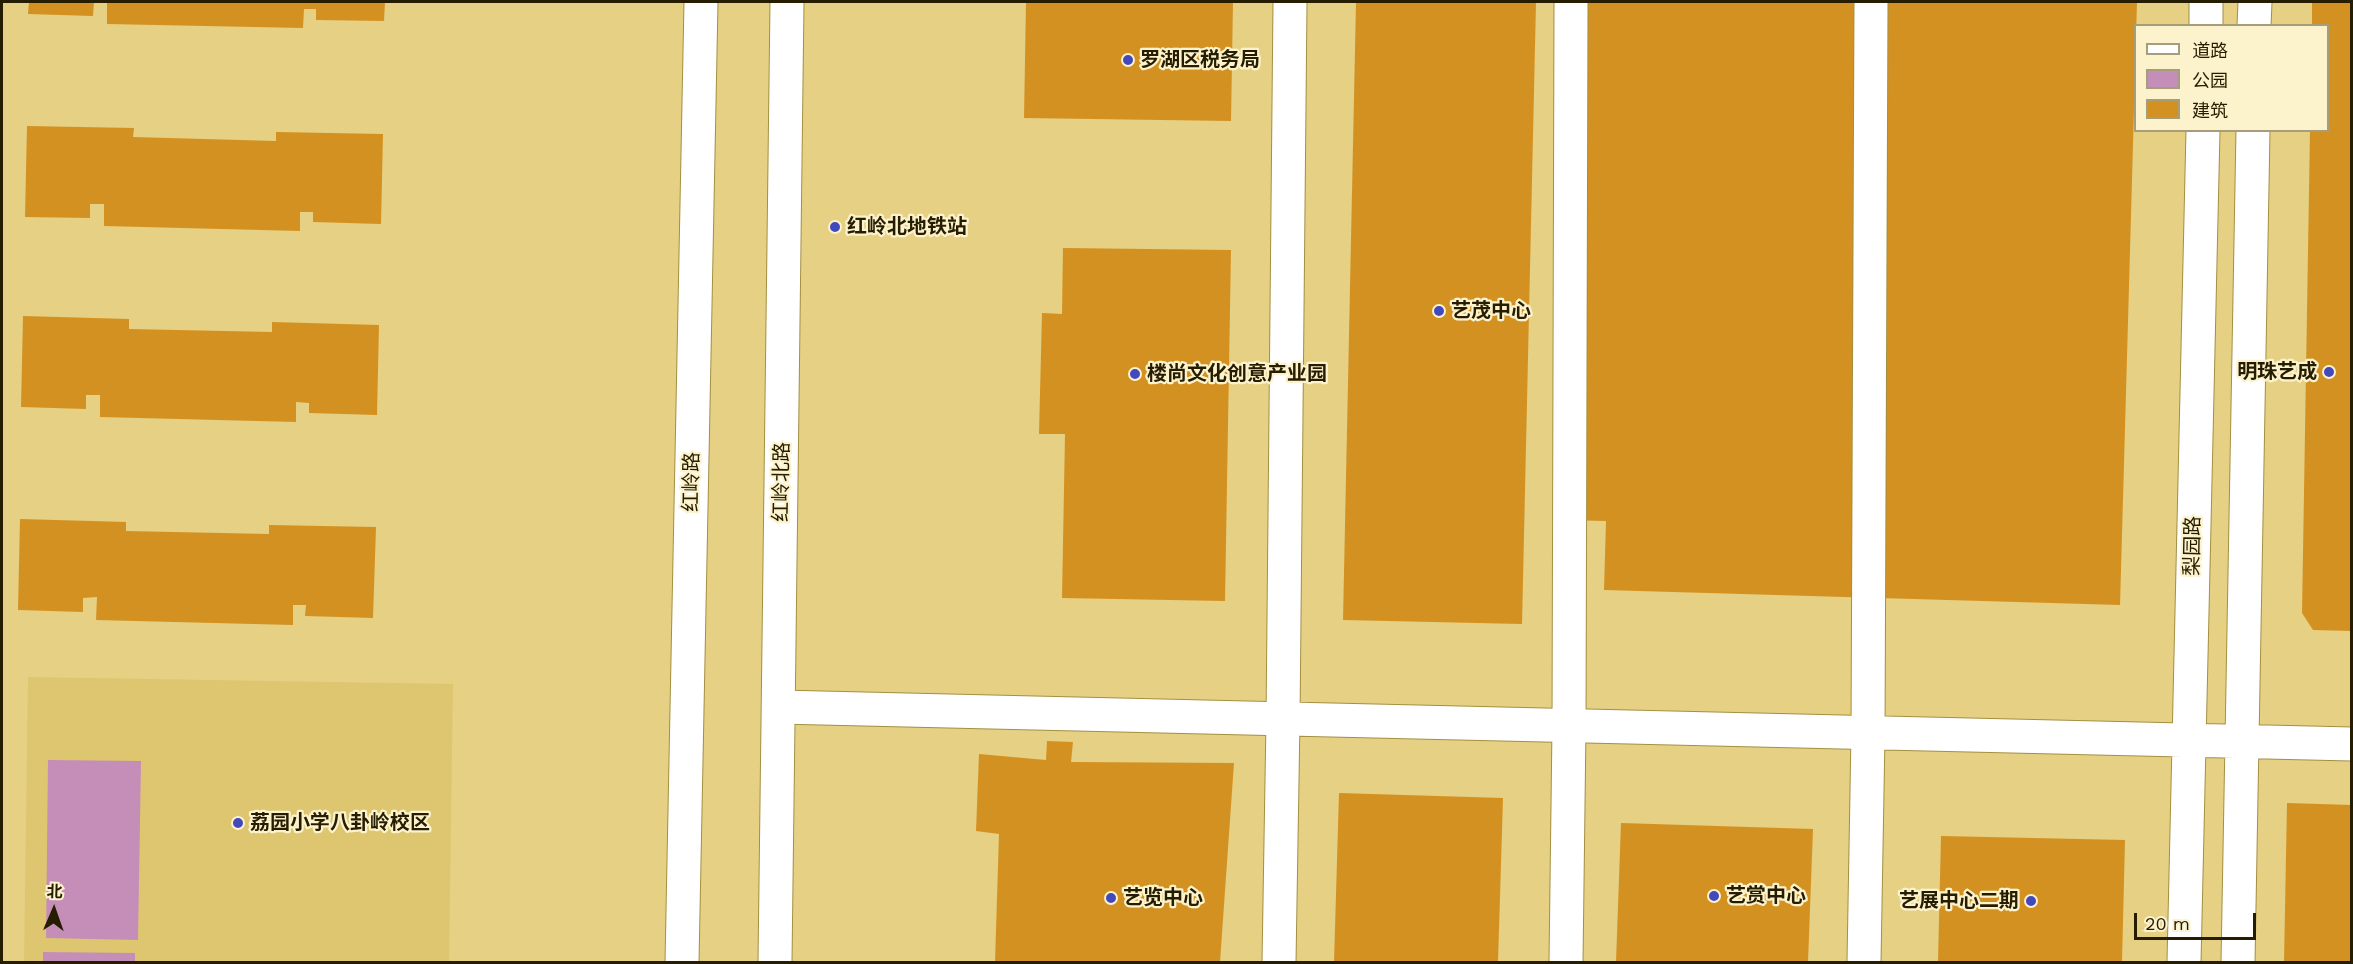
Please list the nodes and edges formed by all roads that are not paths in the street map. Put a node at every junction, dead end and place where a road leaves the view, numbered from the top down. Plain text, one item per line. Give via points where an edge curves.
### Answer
1 (701, 2) edge
2 (787, 2) edge
3 (1290, 2) edge
4 (1570, 2) edge
5 (1870, 2) edge
6 (2206, 2) edge
7 (2255, 2) edge
8 (2206, 24) edge
9 (2254, 24) edge
10 (2203, 132) edge
11 (2253, 132) edge
12 (779, 707) junction
13 (1283, 720) junction
14 (1569, 727) junction
15 (1868, 734) junction
16 (2189, 740) junction
17 (2242, 741) junction
18 (2352, 744) edge
19 (682, 963) edge
20 (775, 963) edge
21 (1279, 963) edge
22 (1566, 963) edge
23 (1864, 963) edge
24 (2184, 963) edge
25 (2238, 963) edge

1 - 19 street, 红岭路
2 - 12 street, 红岭北路
3 - 13 street
4 - 14 street
5 - 15 street
6 - 8 street
7 - 9 street
10 - 16 street, 梨园路
11 - 17 street
12 - 13 street
12 - 20 street, 红岭北路
13 - 14 street
13 - 21 street
14 - 15 street
14 - 22 street
15 - 16 street
15 - 23 street
16 - 17 street
16 - 24 street, 梨园路
17 - 18 street
17 - 25 street

